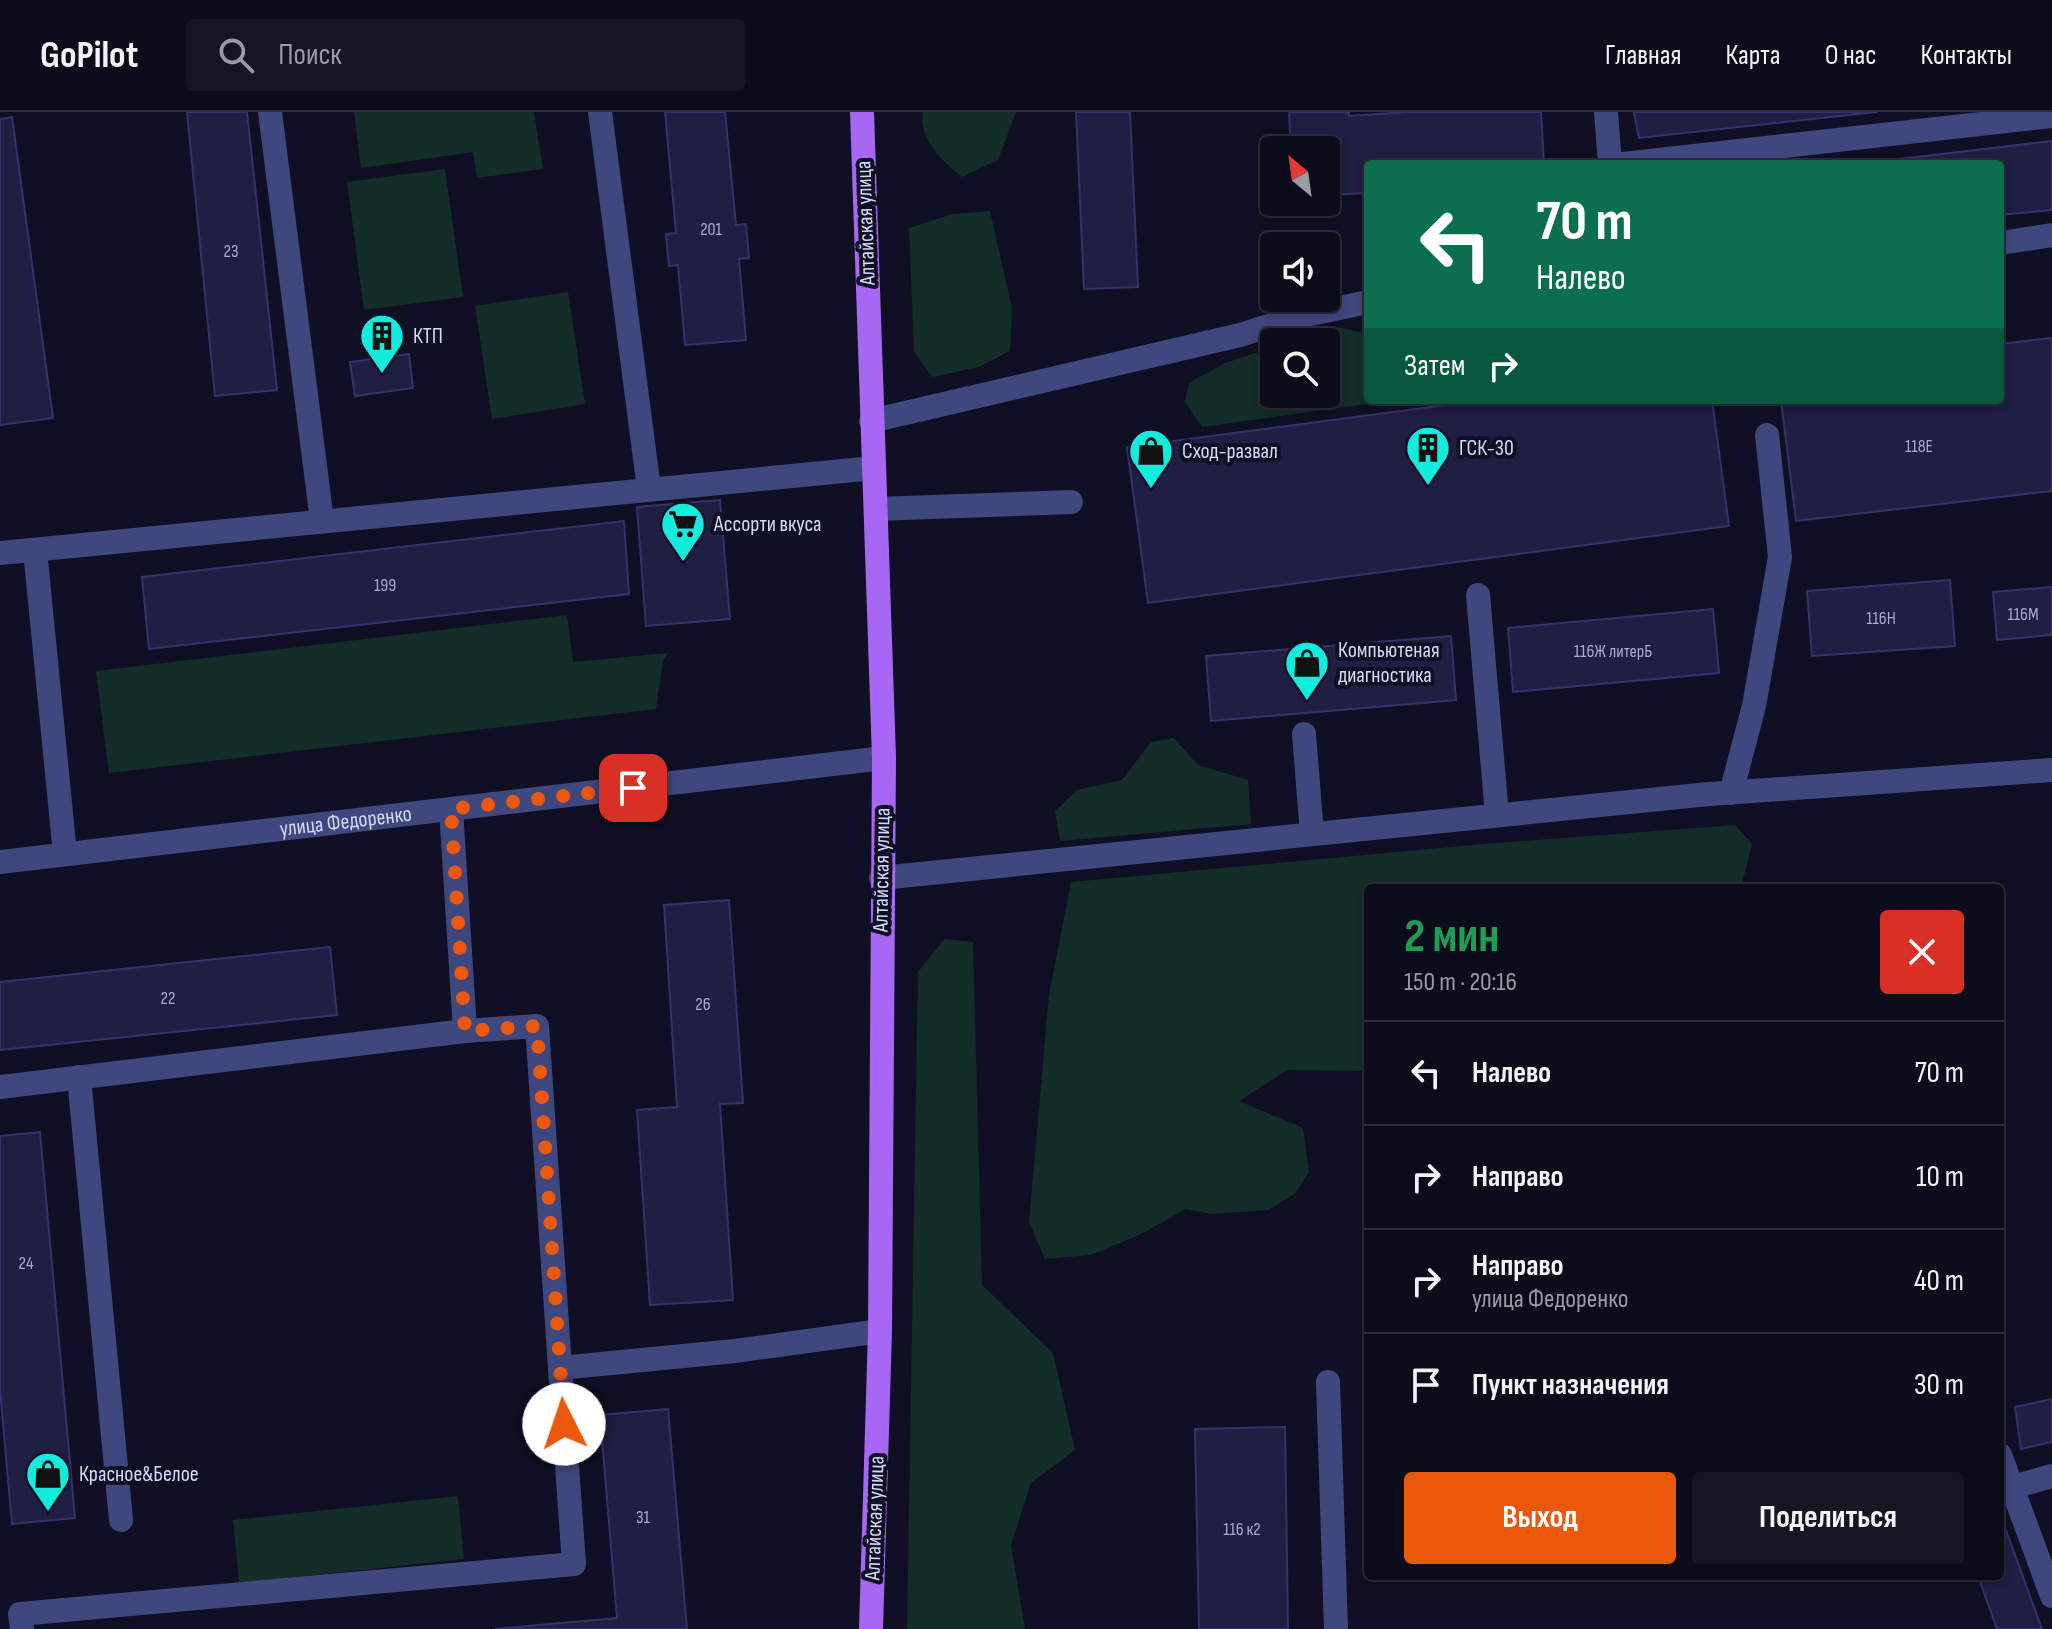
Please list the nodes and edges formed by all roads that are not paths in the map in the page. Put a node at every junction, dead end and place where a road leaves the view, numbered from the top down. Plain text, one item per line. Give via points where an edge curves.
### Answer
1 (270, 112) edge
2 (600, 112) edge
3 (862, 112) edge
4 (1606, 112) edge
5 (2052, 116) edge
6 (1610, 160) edge
7 (1659, 160) edge
8 (2052, 235) edge
9 (2004, 242) edge
10 (1364, 303) edge
11 (871, 421) junction
12 (1767, 435) dead end
13 (874, 468) junction
14 (649, 489) junction
15 (1071, 502) dead end
16 (876, 509) junction
17 (322, 521) junction
18 (35, 550) junction
19 (0, 553) edge
20 (1478, 595) dead end
21 (1304, 734) dead end
22 (884, 758) junction
23 (2052, 770) edge
24 (1731, 793) junction
25 (451, 809) junction
26 (1497, 815) junction
27 (1312, 834) junction
28 (65, 854) junction
29 (0, 862) edge
30 (881, 878) junction
31 (465, 1031) junction
32 (79, 1077) junction
33 (0, 1087) edge
34 (880, 1331) junction
35 (560, 1368) junction
36 (1328, 1382) dead end
37 (2004, 1466) edge
38 (2052, 1476) edge
39 (2012, 1487) junction
40 (121, 1520) dead end
41 (2047, 1568) edge
42 (2052, 1596) edge
43 (22, 1629) edge
44 (871, 1629) edge
45 (1336, 1629) edge

1 - 17 street
2 - 14 street
3 - 11 main road, Алтайская улица
4 - 6 street
5 - 7 street
8 - 9 street
10 - 11 street
11 - 13 main road, Алтайская улица
12 - 24 street via 1780,557 1754,706
13 - 14 street
13 - 16 main road, Алтайская улица
14 - 17 street
15 - 16 street
16 - 22 main road, Алтайская улица
17 - 18 street
18 - 19 street
18 - 28 street
20 - 26 street
21 - 27 street
22 - 25 street, улица Федоренко
22 - 30 main road, Алтайская улица
23 - 24 street
24 - 26 street
25 - 28 street, улица Федоренко
25 - 31 street
26 - 27 street
27 - 30 street
28 - 29 street, улица Федоренко
30 - 34 main road, Алтайская улица
31 - 32 street
31 - 35 street via 537,1026
32 - 33 street
32 - 40 street
34 - 35 street
34 - 44 main road, Алтайская улица
35 - 43 street via 574,1564 20,1614
36 - 45 street
37 - 39 street
38 - 39 street
39 - 41 street
41 - 42 street

